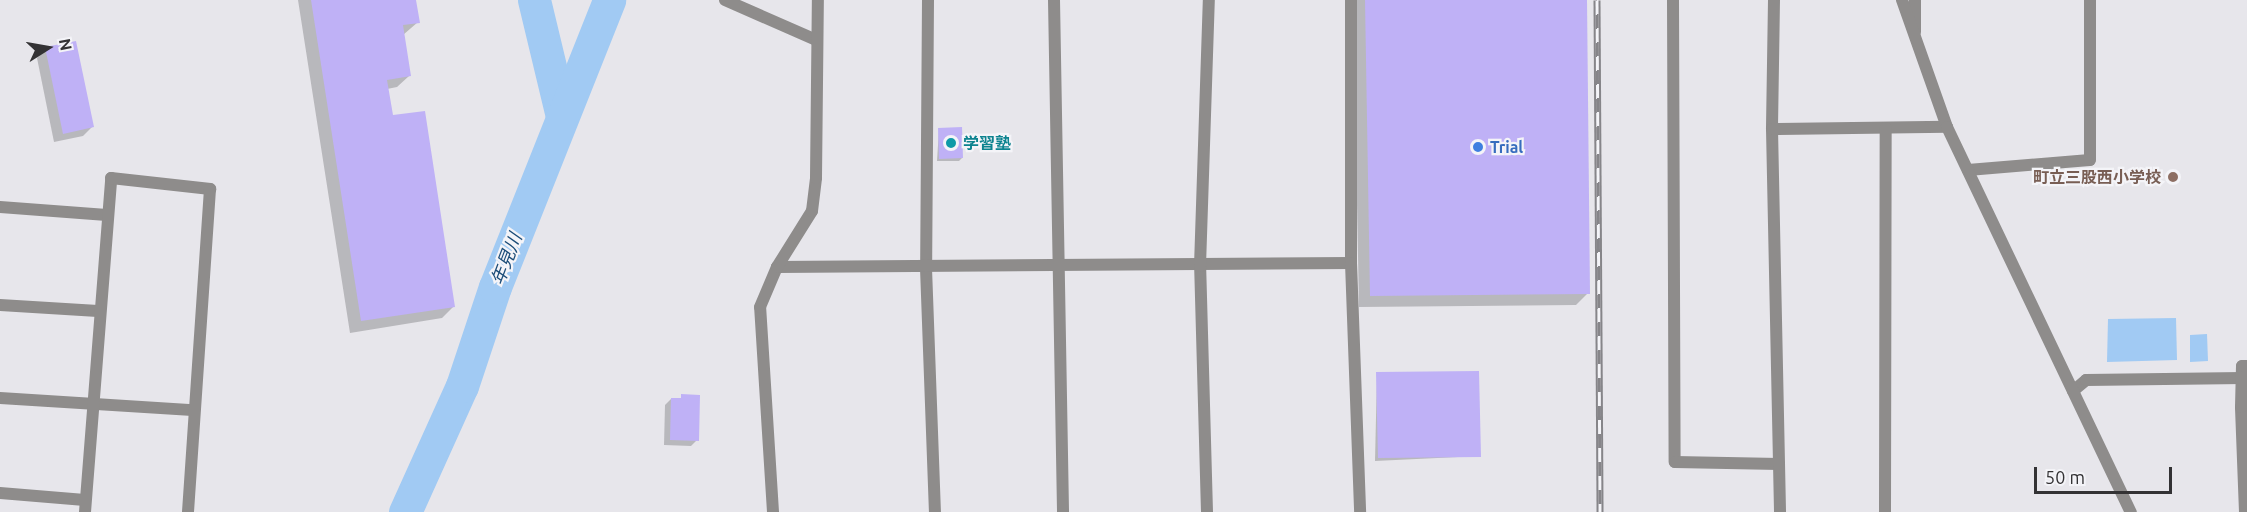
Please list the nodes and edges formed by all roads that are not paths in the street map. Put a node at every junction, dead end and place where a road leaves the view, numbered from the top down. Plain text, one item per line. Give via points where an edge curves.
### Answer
1 (726, 0) edge
2 (818, 0) edge
3 (928, 0) edge
4 (1054, 0) edge
5 (1209, 0) edge
6 (1351, 0) edge
7 (1673, 0) edge
8 (1774, 0) edge
9 (1902, 0) edge
10 (1915, 0) edge
11 (2090, 0) edge
12 (1915, 32) junction
13 (816, 40) junction
14 (1947, 127) junction
15 (1886, 128) junction
16 (1772, 129) junction
17 (1968, 170) junction
18 (0, 207) edge
19 (108, 215) junction
20 (1352, 263) junction
21 (1200, 266) junction
22 (777, 267) junction
23 (1056, 267) junction
24 (926, 268) junction
25 (0, 305) edge
26 (98, 311) junction
27 (2245, 372) edge
28 (2073, 391) junction
29 (0, 398) edge
30 (92, 406) junction
31 (192, 410) junction
32 (1779, 464) junction
33 (0, 493) edge
34 (85, 506) edge
35 (188, 512) edge
36 (773, 512) edge
37 (935, 512) edge
38 (1063, 512) edge
39 (1207, 512) edge
40 (1360, 512) edge
41 (1780, 512) edge
42 (1885, 512) edge
43 (2131, 512) edge
44 (2245, 512) edge

1 - 13 street
2 - 13 street
3 - 24 street
4 - 23 street
5 - 21 street
6 - 20 street
7 - 32 street via 1675,462
8 - 16 street
9 - 12 street
10 - 12 street
11 - 17 street via 2090,160
12 - 14 street
13 - 22 street via 816,178 812,211
14 - 15 street
14 - 17 street
15 - 16 street
15 - 42 street
16 - 32 street
17 - 28 street
18 - 19 street
19 - 26 street
19 - 31 street via 111,178 210,189
20 - 21 street
20 - 40 street
21 - 23 street
21 - 39 street
22 - 24 street
22 - 36 street via 760,307
23 - 24 street
23 - 38 street
24 - 37 street
25 - 26 street
26 - 30 street
27 - 28 street via 2086,380
27 - 44 street
28 - 43 street
29 - 30 street
30 - 31 street
30 - 34 street
31 - 35 street
32 - 41 street
33 - 34 street

